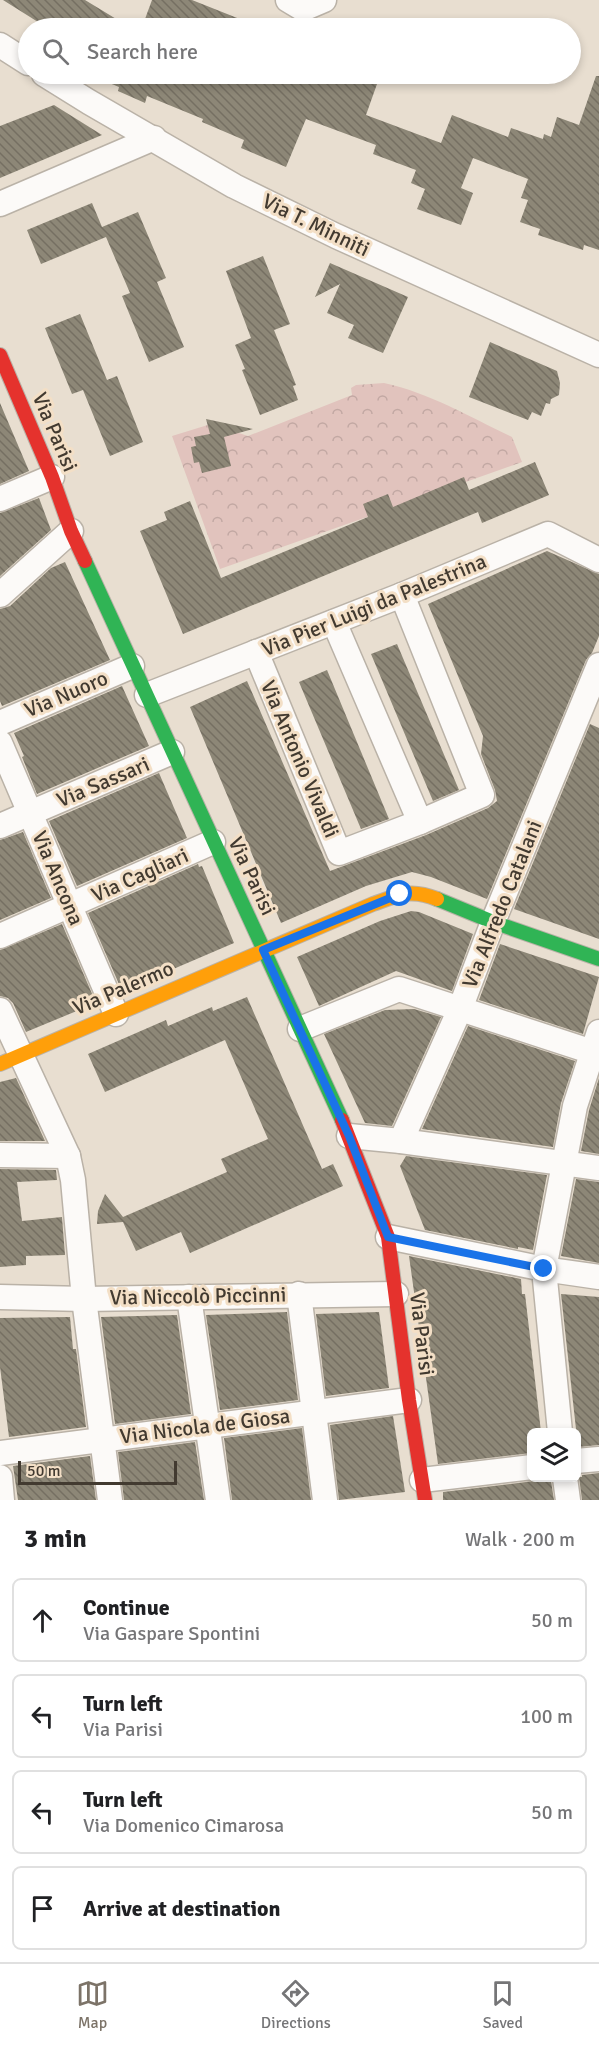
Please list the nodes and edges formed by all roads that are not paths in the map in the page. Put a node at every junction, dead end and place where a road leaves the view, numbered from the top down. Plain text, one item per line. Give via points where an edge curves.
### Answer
1 (288, 0) edge
2 (324, 0) edge
3 (0, 45) edge
4 (18, 57) edge
5 (60, 84) edge
6 (154, 138) junction
7 (0, 204) edge
8 (0, 355) edge
9 (599, 355) edge
10 (52, 477) junction
11 (0, 499) edge
12 (71, 531) junction
13 (599, 560) edge
14 (0, 595) edge
15 (402, 595) junction
16 (334, 622) junction
17 (256, 652) junction
18 (599, 665) edge
19 (132, 666) junction
20 (147, 695) junction
21 (592, 706) edge
22 (0, 723) edge
23 (0, 742) edge
24 (172, 752) junction
25 (30, 814) junction
26 (420, 822) junction
27 (0, 826) edge
28 (213, 842) junction
29 (69, 905) junction
30 (493, 922) junction
31 (0, 936) edge
32 (263, 950) junction
33 (599, 959) edge
34 (460, 1009) junction
35 (0, 1010) edge
36 (116, 1014) junction
37 (300, 1029) junction
38 (597, 1046) edge
39 (10, 1059) edge
40 (349, 1136) junction
41 (401, 1141) junction
42 (0, 1155) edge
43 (68, 1156) junction
44 (563, 1164) junction
45 (599, 1168) edge
46 (388, 1237) junction
47 (544, 1269) junction
48 (599, 1277) edge
49 (299, 1294) junction
50 (396, 1294) junction
51 (0, 1297) edge
52 (189, 1297) junction
53 (84, 1299) junction
54 (409, 1400) junction
55 (313, 1413) junction
56 (209, 1426) junction
57 (560, 1428) edge
58 (103, 1438) junction
59 (0, 1453) edge
60 (599, 1459) edge
61 (581, 1461) edge
62 (527, 1468) edge
63 (0, 1477) edge
64 (566, 1482) edge
65 (424, 1490) edge
66 (3, 1500) edge
67 (110, 1500) edge
68 (218, 1500) edge
69 (325, 1500) edge
70 (568, 1500) edge

1 - 2 street via 303,9
3 - 4 street
5 - 6 street, Via T. Minniti
6 - 7 street
6 - 9 street, Via T. Minniti via 234,186 336,236
8 - 10 street, Via Parisi
10 - 11 street
10 - 12 street, Via Parisi
12 - 14 street
12 - 19 street, Via Parisi
13 - 15 street, Via Pier Luigi da Palestrina via 548,534
15 - 16 street, Via Pier Luigi da Palestrina
15 - 26 street via 482,795
16 - 17 street, Via Pier Luigi da Palestrina
16 - 26 street
17 - 20 street, Via Pier Luigi da Palestrina
17 - 26 street, Via Antonio Vivaldi via 339,852
18 - 21 street, Via Alfredo Catalani
19 - 20 street, Via Parisi
19 - 22 street, Via Nuoro
20 - 24 street, Via Parisi
21 - 30 street, Via Alfredo Catalani
23 - 25 street, Via Ancona
24 - 25 street, Via Sassari
24 - 28 street, Via Parisi
25 - 27 street, Via Sassari
25 - 29 street, Via Ancona
28 - 29 street, Via Cagliari
28 - 32 street, Via Parisi
29 - 31 street, Via Cagliari
29 - 36 street, Via Ancona
30 - 32 street, Via Palermo via 428,895 411,892
30 - 33 street, Via Palermo
30 - 34 street, Via Alfredo Catalani
32 - 36 street, Via Palermo
32 - 37 street, Via Parisi
34 - 37 street via 399,988
34 - 38 street
34 - 41 street, Via Alfredo Catalani
35 - 39 street
36 - 39 street, Via Palermo
37 - 40 street, Via Parisi
38 - 44 street via 574,1106
39 - 43 street
40 - 41 street
40 - 46 street, Via Parisi
41 - 44 street
42 - 43 street
43 - 53 street
44 - 45 street
44 - 47 street
46 - 47 street
46 - 50 street, Via Parisi
47 - 48 street
47 - 57 street
49 - 50 street, Via Niccolò Piccinni
49 - 52 street, Via Niccolò Piccinni
49 - 55 street
50 - 54 street, Via Parisi
51 - 53 street, Via Niccolò Piccinni
52 - 53 street, Via Niccolò Piccinni
52 - 56 street
53 - 58 street
54 - 55 street, Via Nicola de Giosa
54 - 65 street, Via Parisi
55 - 56 street, Via Nicola de Giosa
55 - 69 street
56 - 58 street, Via Nicola de Giosa
56 - 68 street
58 - 59 street, Via Nicola de Giosa
58 - 67 street
60 - 61 street
62 - 65 street
63 - 66 street
64 - 70 street

